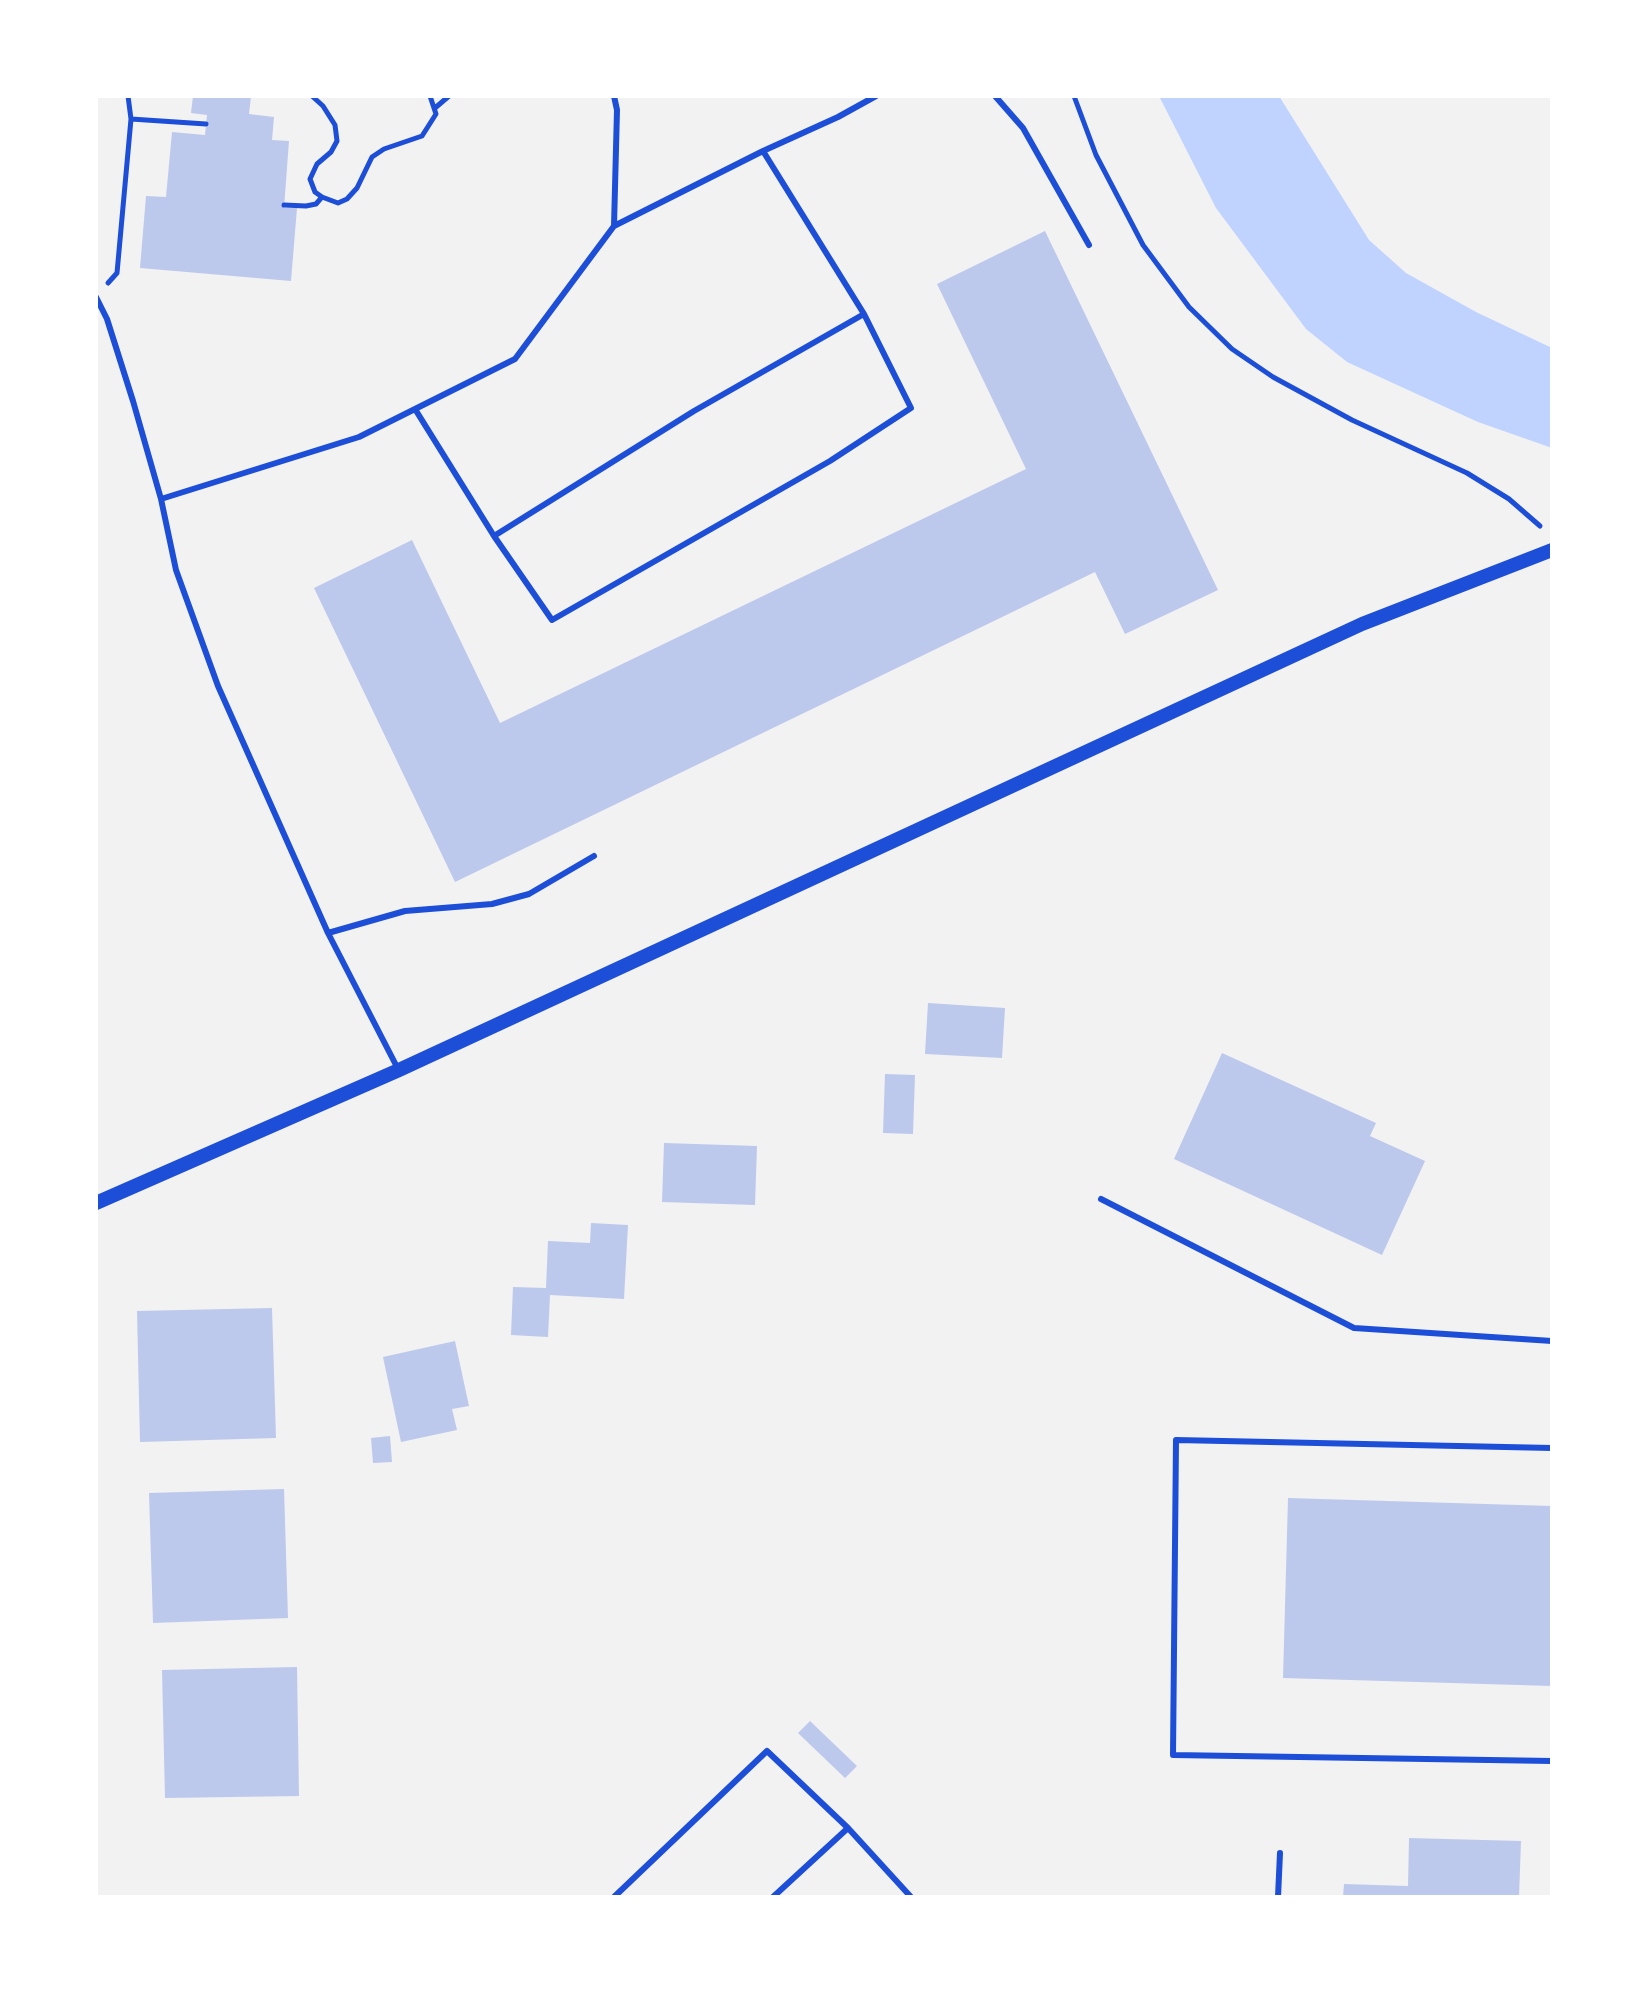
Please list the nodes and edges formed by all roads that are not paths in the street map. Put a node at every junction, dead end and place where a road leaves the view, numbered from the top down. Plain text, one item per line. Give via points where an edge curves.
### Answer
1 (614, 96) edge
2 (622, 96) edge
3 (876, 96) edge
4 (995, 96) edge
5 (617, 110) junction
6 (763, 151) junction
7 (614, 226) junction
8 (1089, 245) dead end
9 (96, 297) edge
10 (864, 314) junction
11 (415, 409) junction
12 (161, 499) junction
13 (494, 536) junction
14 (1552, 550) edge
15 (594, 856) dead end
16 (328, 933) junction
17 (399, 1070) junction
18 (1101, 1199) dead end
19 (96, 1203) edge
20 (1552, 1341) edge
21 (1552, 1448) edge
22 (1552, 1761) edge
23 (848, 1828) junction
24 (1280, 1853) dead end
25 (614, 1897) edge
26 (773, 1897) edge
27 (911, 1897) edge
28 (1278, 1897) edge

1 - 5 lane
2 - 5 lane
3 - 6 lane
4 - 8 lane via 1023,128
5 - 7 lane
6 - 7 lane
6 - 10 lane
7 - 11 lane via 515,359
9 - 12 lane
10 - 13 lane via 694,411
10 - 13 lane via 911,408 830,461 552,620
11 - 12 lane via 359,437
11 - 13 lane
12 - 16 lane via 176,570 218,686
14 - 17 street via 1362,624
15 - 16 lane via 529,894 492,904 405,911
16 - 17 lane
17 - 19 street
18 - 20 lane via 1354,1328
21 - 22 lane via 1176,1440 1173,1755
23 - 25 lane via 767,1751
23 - 26 lane
23 - 27 lane
24 - 28 lane

